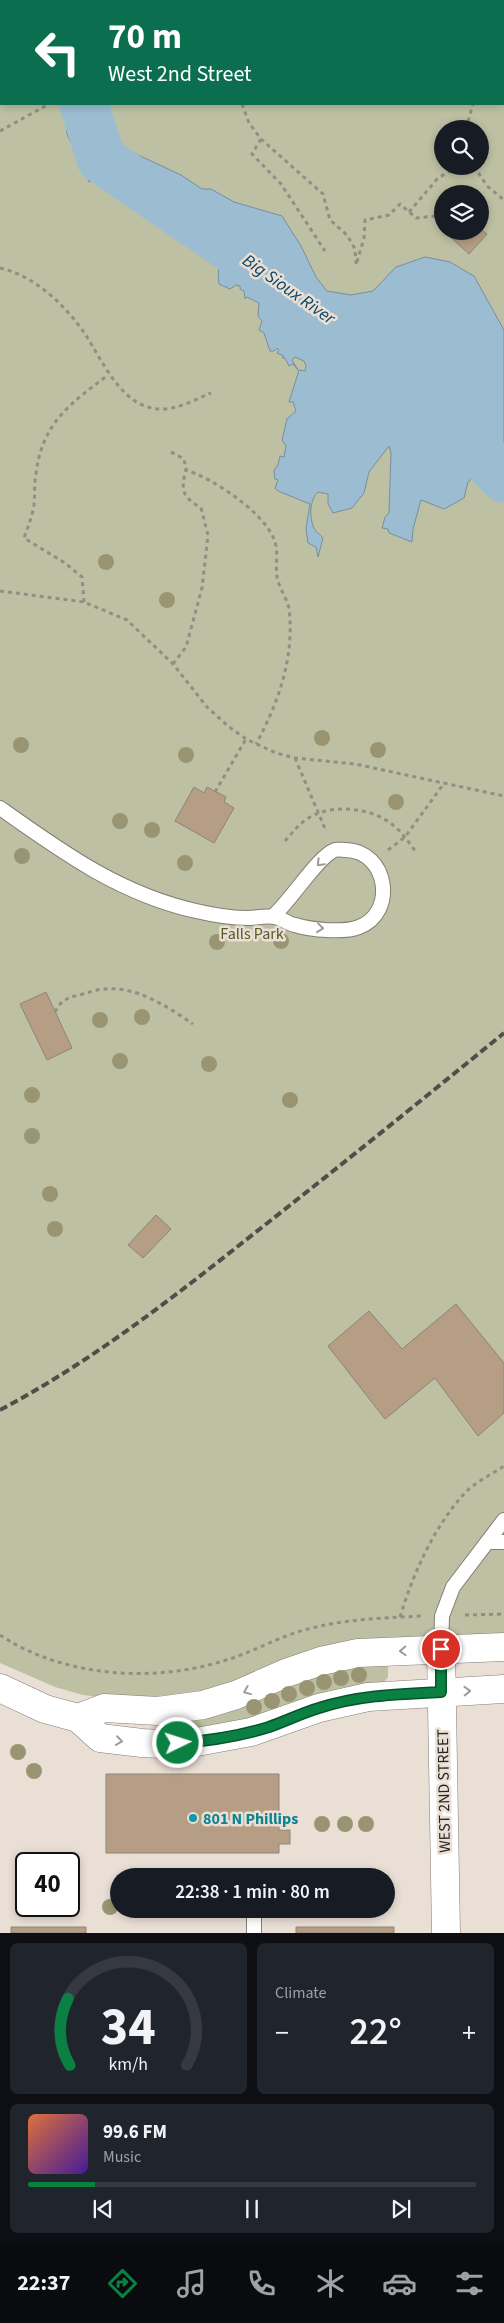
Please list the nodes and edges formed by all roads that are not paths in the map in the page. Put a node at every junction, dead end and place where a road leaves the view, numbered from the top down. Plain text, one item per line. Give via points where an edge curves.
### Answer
1 (0, 808) edge
2 (273, 916) junction
3 (504, 1520) edge
4 (487, 1542) junction
5 (504, 1542) edge
6 (504, 1647) edge
7 (441, 1649) junction
8 (0, 1688) edge
9 (504, 1689) edge
10 (441, 1692) junction
11 (78, 1718) junction
12 (254, 1918) edge
13 (254, 1933) edge
14 (446, 1933) edge

1 - 2 lane via 53,846 142,896 225,916
2 -> 2 lane via 296,926 336,930 361,927 372,921 380,909 382,878 374,861 364,854 335,850 323,858 286,905
3 - 4 lane
4 - 5 lane
4 - 7 lane via 453,1587 442,1616
6 - 7 street
7 - 10 street, WEST 2ND STREET
7 -> 11 street via 338,1656 203,1705 158,1711 104,1708
8 - 11 street via 45,1709
10 -> 9 street
11 -> 10 street via 100,1738 142,1744 197,1742 260,1730 352,1699
10 - 14 street, WEST 2ND STREET
12 - 13 lane

